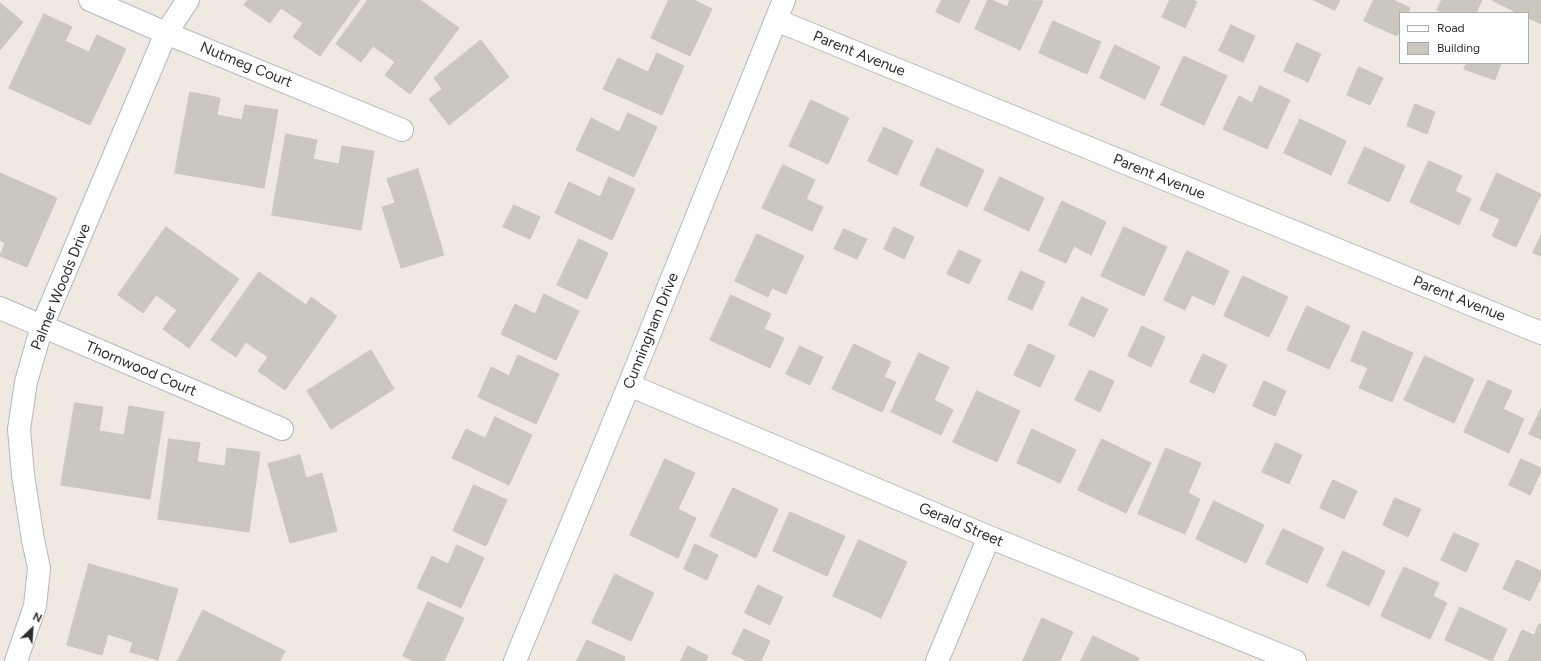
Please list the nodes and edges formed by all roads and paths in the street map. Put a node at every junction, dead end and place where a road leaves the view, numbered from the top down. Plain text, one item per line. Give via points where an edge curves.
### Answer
1 (90, 0) edge
2 (188, 0) edge
3 (784, 0) edge
4 (776, 20) junction
5 (166, 33) junction
6 (402, 130) dead end
7 (0, 308) edge
8 (42, 326) junction
9 (1541, 333) edge
10 (629, 385) junction
11 (282, 429) dead end
12 (989, 537) junction
13 (16, 661) edge
14 (515, 661) edge
15 (937, 661) edge
16 (1295, 661) edge

1 - 5 street, Nutmeg Court
2 - 5 street, Palmer Woods Drive
3 - 4 street, Cunningham Drive
4 - 9 street, Parent Avenue
4 - 10 street, Cunningham Drive
5 - 6 street, Nutmeg Court
5 - 8 street, Palmer Woods Drive
7 - 8 street, Thornwood Court
8 - 11 street, Thornwood Court
8 - 13 street, Palmer Woods Drive via 26,382 19,429 23,475 39,568 35,606
10 - 12 street, Gerald Street
10 - 14 street, Cunningham Drive
12 - 15 street
12 - 16 street, Gerald Street

